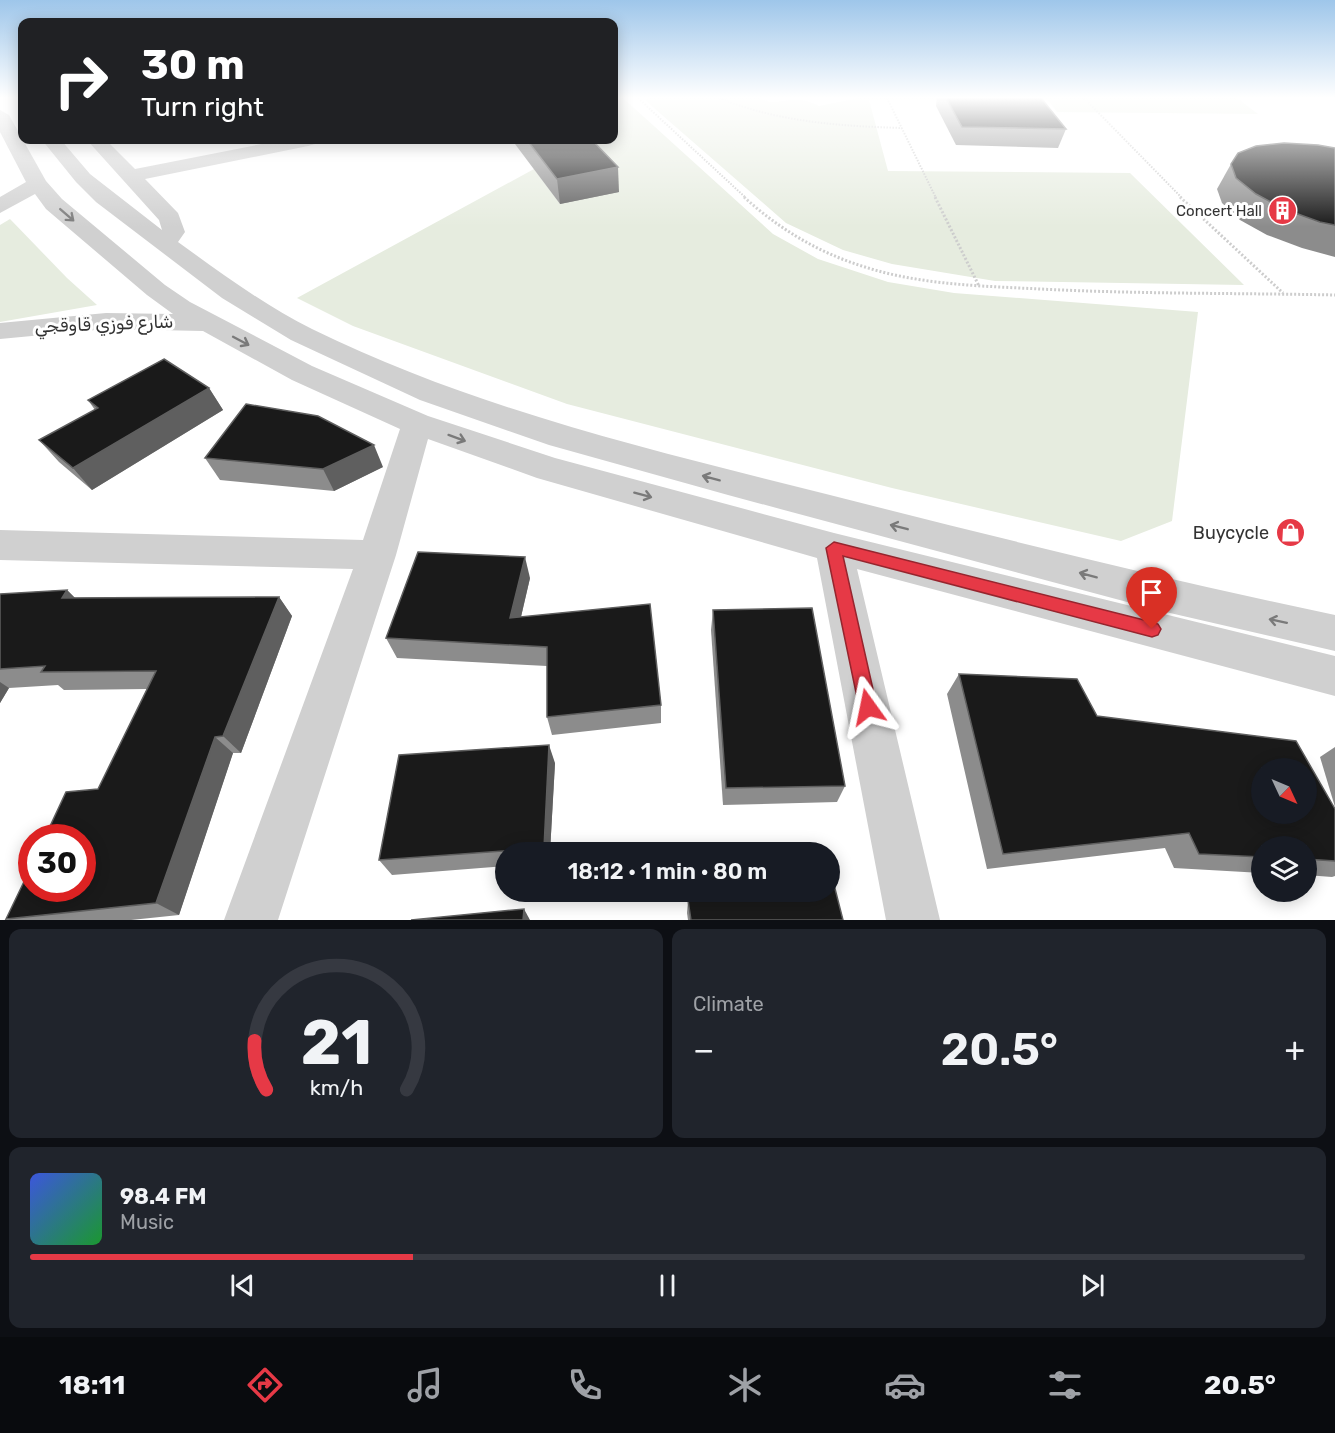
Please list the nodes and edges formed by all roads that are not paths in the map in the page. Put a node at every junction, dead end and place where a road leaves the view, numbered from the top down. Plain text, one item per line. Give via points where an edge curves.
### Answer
1 (19, 144) edge
2 (54, 144) edge
3 (100, 144) edge
4 (288, 144) edge
5 (131, 176) junction
6 (36, 184) junction
7 (0, 206) edge
8 (164, 244) junction
9 (209, 324) junction
10 (0, 331) edge
11 (417, 424) junction
12 (0, 545) edge
13 (834, 548) junction
14 (377, 555) junction
15 (1335, 633) edge
16 (1335, 676) edge
17 (251, 920) edge
18 (913, 920) edge

1 - 6 street
2 - 8 street via 83,178
3 - 5 street
4 - 5 street
5 - 8 street via 174,225 174,232
6 - 7 street
6 -> 9 street via 110,254 181,308
15 -> 8 street via 1157,594 550,433 431,393 301,334 231,293
9 - 10 street, شارع فوزي قاوقجي via 106,321
9 -> 11 street via 302,373
11 -> 13 street via 549,469
11 - 14 street
12 - 14 street
13 - 16 street
13 - 18 street
14 - 17 street

